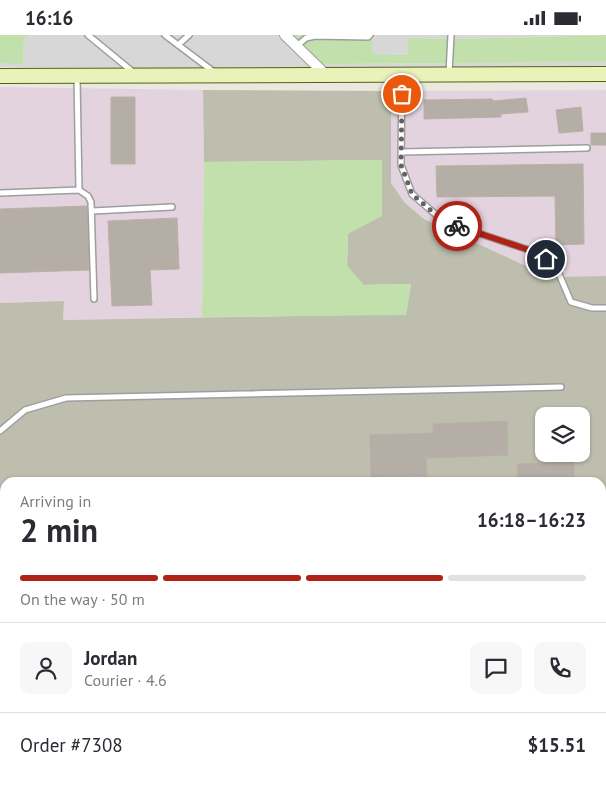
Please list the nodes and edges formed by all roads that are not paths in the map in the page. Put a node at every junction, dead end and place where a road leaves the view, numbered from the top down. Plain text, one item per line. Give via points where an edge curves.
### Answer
1 (88, 35) edge
2 (165, 35) edge
3 (189, 35) edge
4 (285, 35) edge
5 (370, 35) edge
6 (451, 35) edge
7 (178, 45) junction
8 (297, 46) junction
9 (606, 74) edge
10 (77, 75) junction
11 (138, 75) junction
12 (218, 75) junction
13 (326, 75) junction
14 (402, 75) junction
15 (449, 75) junction
16 (0, 76) edge
17 (586, 148) dead end
18 (401, 152) junction
19 (79, 190) junction
20 (0, 193) edge
21 (172, 207) dead end
22 (92, 211) junction
23 (94, 299) dead end
24 (606, 308) edge
25 (561, 387) dead end
26 (0, 431) edge

1 - 11 lane
2 - 7 lane
3 - 7 lane
4 - 8 street
5 - 8 lane via 315,35
6 - 15 lane
7 - 12 lane
8 - 13 street
9 - 15 street
10 - 11 street
10 - 16 street
10 - 19 lane
11 - 12 street
12 - 13 street
13 - 14 street
14 - 15 street
14 - 18 lane
17 - 18 lane
18 - 24 lane via 401,165 412,194 434,213 454,225 535,252 556,267 571,302
19 - 20 lane
19 - 22 lane via 88,195
21 - 22 lane
22 - 23 lane
25 - 26 lane via 66,398 25,410

